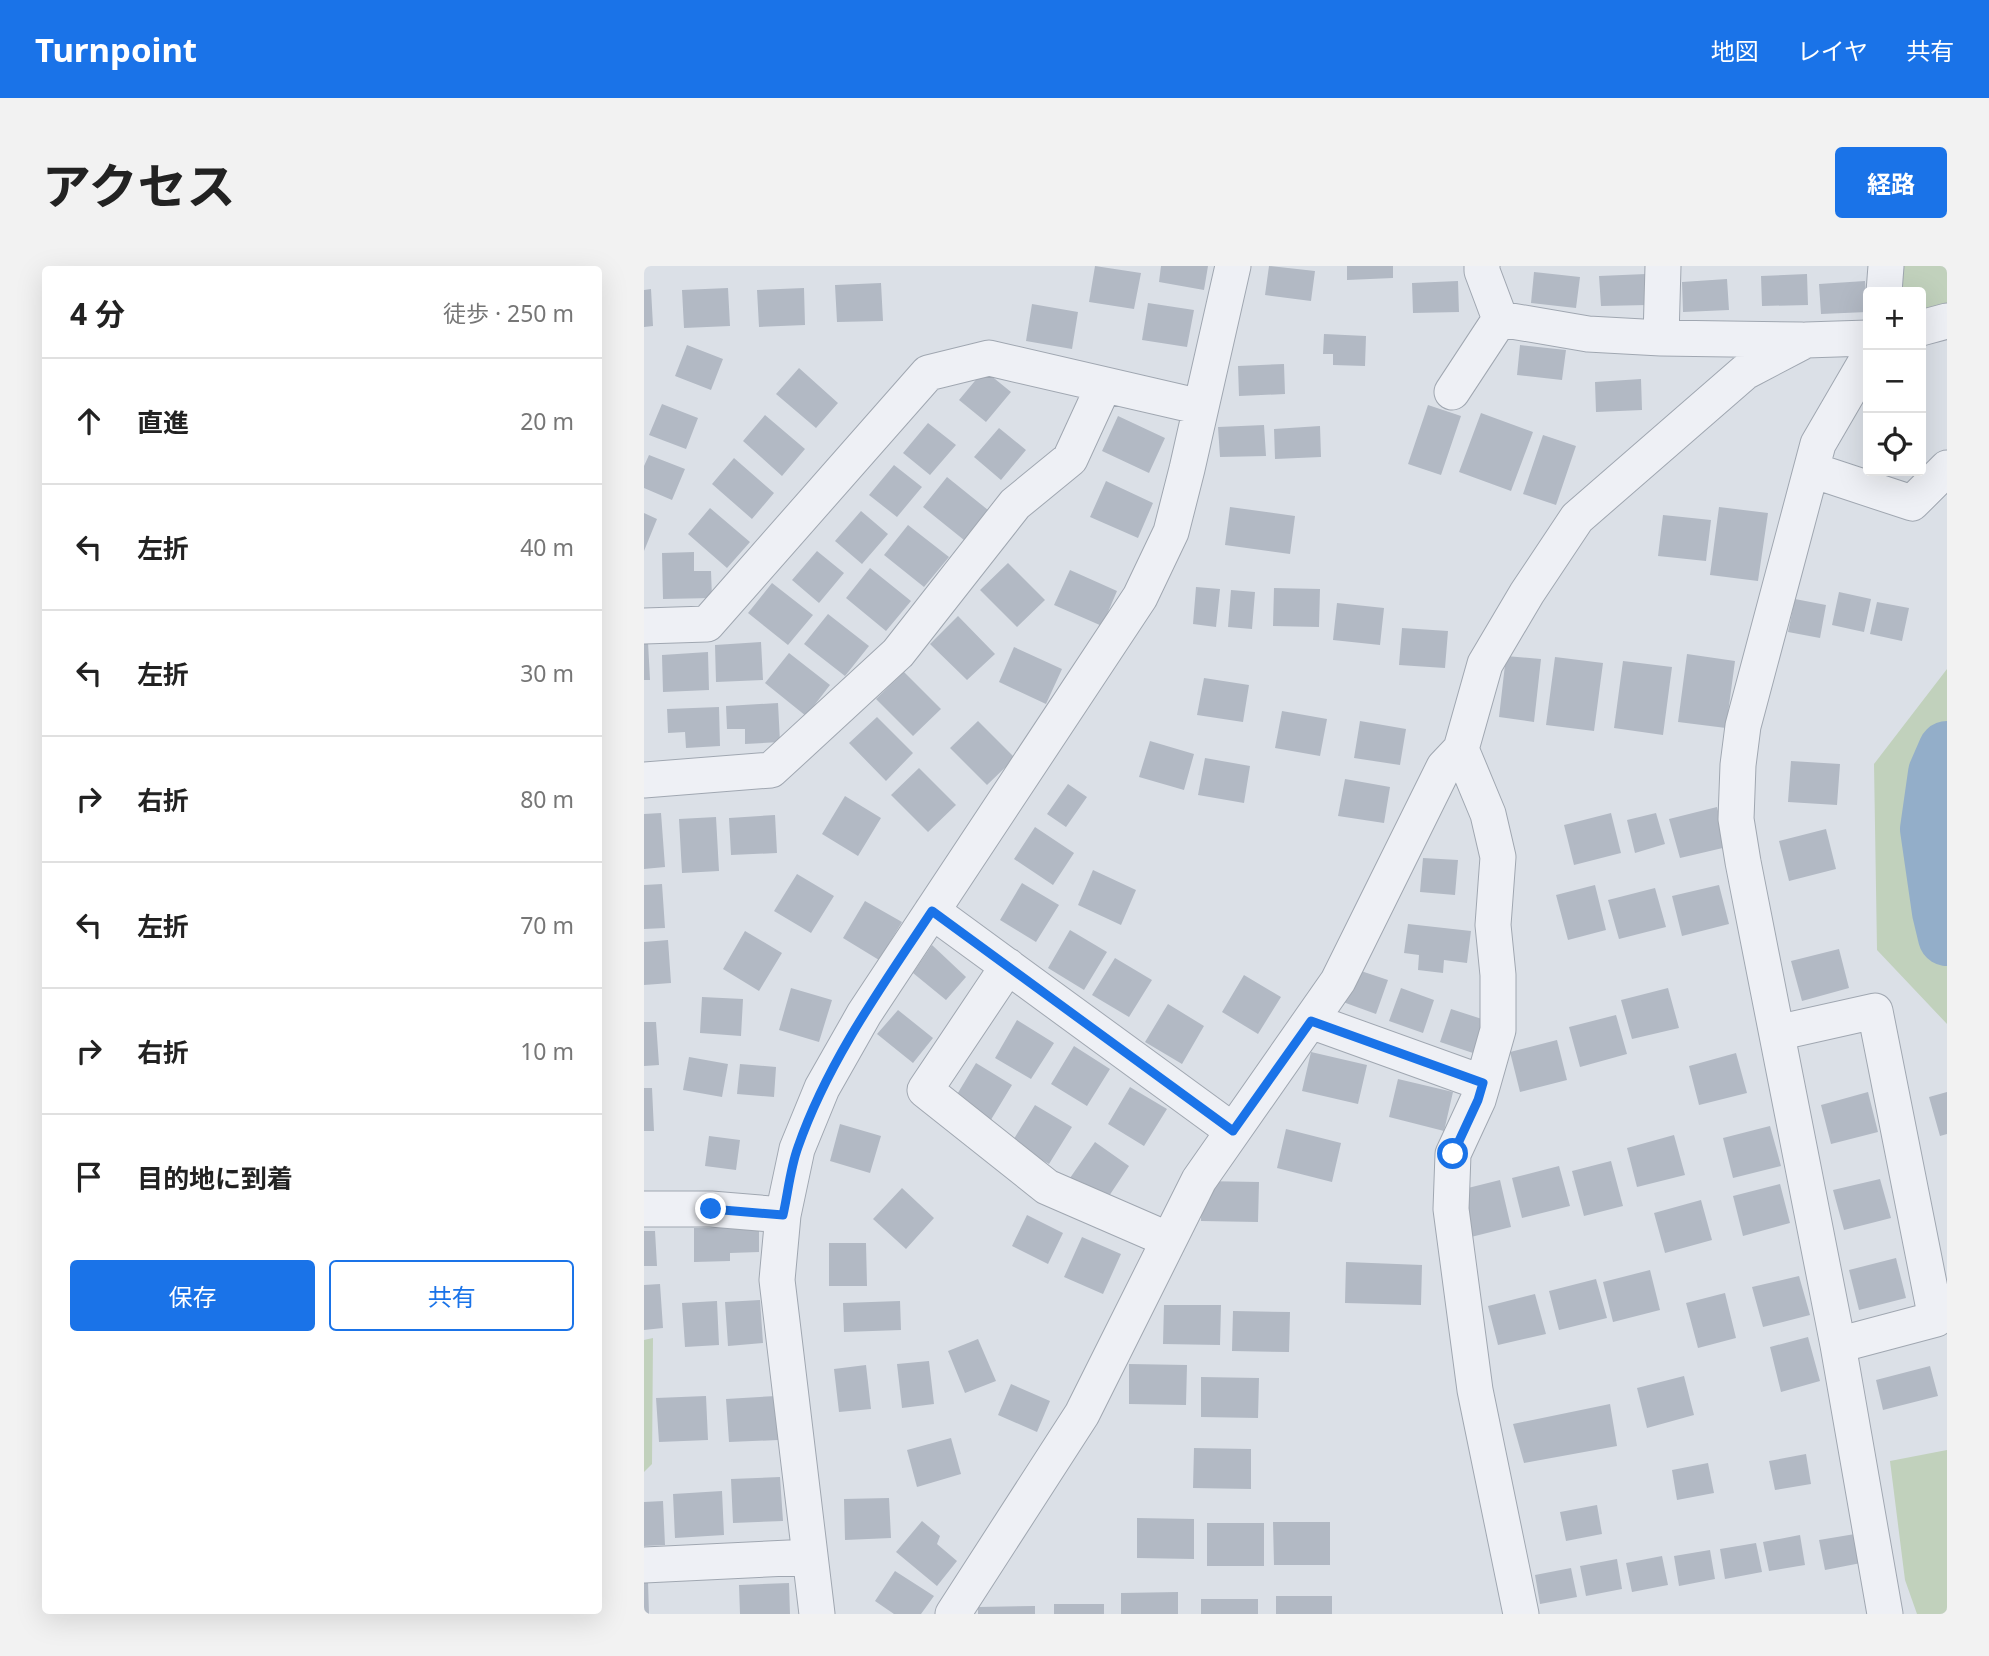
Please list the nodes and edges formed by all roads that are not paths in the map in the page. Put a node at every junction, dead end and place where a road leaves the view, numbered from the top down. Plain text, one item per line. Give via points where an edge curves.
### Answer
1 (1233, 266) edge
2 (1482, 266) edge
3 (1663, 266) edge
4 (1886, 266) edge
5 (1884, 287) edge
6 (1500, 319) junction
7 (1947, 321) edge
8 (1926, 327) edge
9 (1661, 338) junction
10 (1863, 338) edge
11 (1806, 340) junction
12 (1863, 367) edge
13 (1104, 385) junction
14 (1452, 392) dead end
15 (1201, 407) junction
16 (1947, 468) edge
17 (1812, 470) junction
18 (644, 626) edge
19 (1461, 749) junction
20 (644, 780) edge
21 (932, 911) junction
22 (1008, 967) junction
23 (1311, 1021) junction
24 (1777, 1033) junction
25 (1483, 1083) junction
26 (1233, 1131) junction
27 (644, 1209) edge
28 (783, 1215) junction
29 (1169, 1240) junction
30 (1839, 1345) junction
31 (810, 1557) junction
32 (644, 1565) edge
33 (817, 1614) edge
34 (953, 1614) edge
35 (1521, 1614) edge
36 (1885, 1614) edge

1 - 15 street
2 - 6 street
3 - 9 street
4 - 5 street
6 - 9 street via 1588,334
6 - 14 street
7 - 8 street
9 - 11 street
10 - 11 street
11 - 19 street via 1745,372 1577,518 1485,664
12 - 17 street via 1818,444
13 - 15 street
13 - 18 street via 989,358 928,373 707,624
13 - 20 street via 1070,459 1016,504 898,653 771,770
15 - 21 street via 1171,532 1140,597
16 - 17 street via 1912,503
17 - 24 street via 1743,726 1738,765 1736,819
19 - 23 street via 1444,767 1338,981
19 - 25 street via 1488,814 1498,857 1493,925 1498,1030
21 - 22 street
21 - 28 street via 822,1088 797,1149
22 - 26 street
22 - 29 street via 925,1090 1047,1187
23 - 25 street
23 - 26 street
24 - 30 street
24 - 30 street via 1875,1011 1934,1306 1936,1319
25 - 35 street via 1453,1154 1451,1209 1475,1390
26 - 29 street via 1199,1180
27 - 28 street
28 - 31 street via 777,1280
29 - 34 street via 1082,1414
30 - 36 street
31 - 32 street
31 - 33 street

